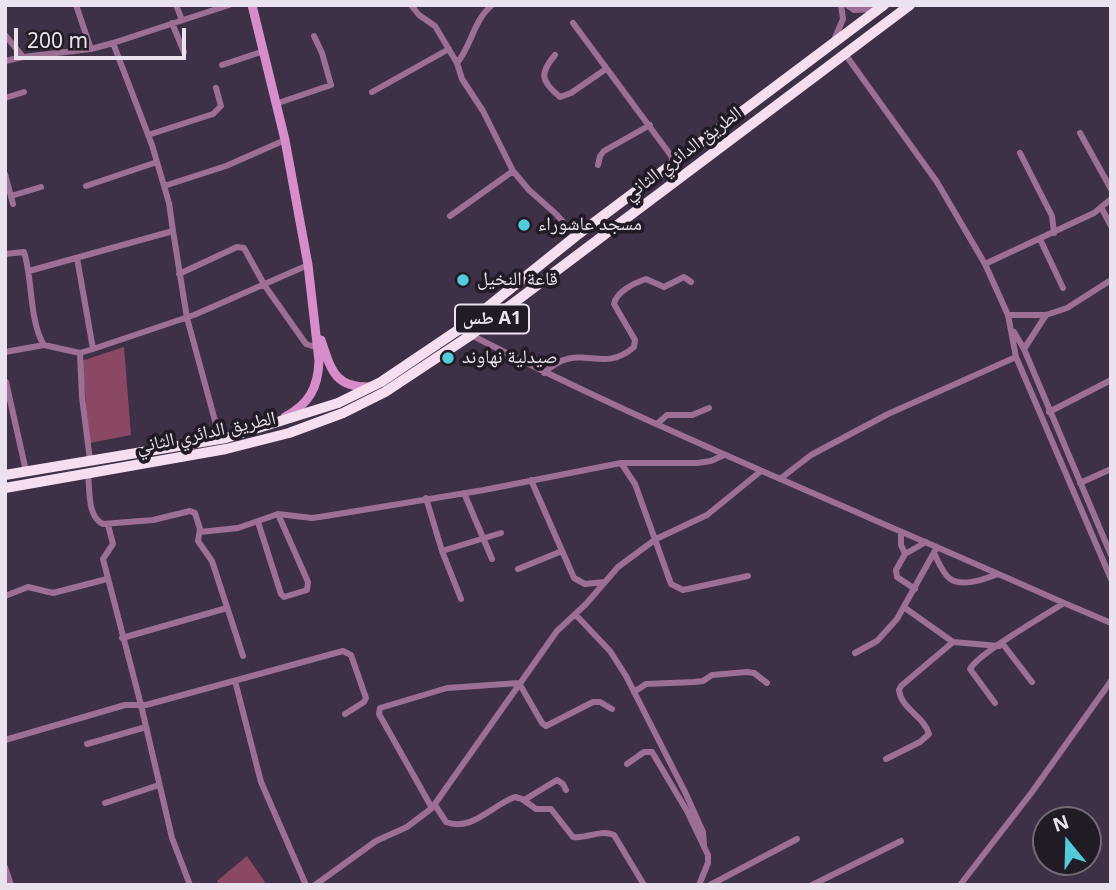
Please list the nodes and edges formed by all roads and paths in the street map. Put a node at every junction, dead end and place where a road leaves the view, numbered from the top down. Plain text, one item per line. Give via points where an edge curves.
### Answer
1 (76, 5) edge
2 (176, 5) edge
3 (197, 5) edge
4 (229, 5) edge
5 (254, 5) edge
6 (411, 5) edge
7 (492, 5) edge
8 (841, 5) edge
9 (848, 5) edge
10 (910, 5) edge
11 (882, 7) edge
12 (200, 15) junction
13 (182, 20) junction
14 (172, 23) junction
15 (573, 23) dead end
16 (5, 34) edge
17 (314, 36) dead end
18 (834, 42) junction
19 (113, 43) junction
20 (91, 49) junction
21 (449, 49) junction
22 (264, 51) junction
23 (184, 52) dead end
24 (845, 54) junction
25 (555, 55) dead end
26 (23, 57) junction
27 (5, 61) edge
28 (457, 63) junction
29 (222, 65) dead end
30 (606, 69) junction
31 (216, 88) dead end
32 (24, 92) dead end
33 (372, 92) dead end
34 (5, 98) edge
35 (281, 102) junction
36 (773, 109) junction
37 (650, 125) junction
38 (1080, 133) dead end
39 (148, 135) junction
40 (285, 140) junction
41 (1020, 153) dead end
42 (676, 161) junction
43 (157, 162) junction
44 (598, 165) dead end
45 (691, 170) junction
46 (513, 171) junction
47 (5, 174) edge
48 (86, 186) dead end
49 (164, 186) junction
50 (41, 187) dead end
51 (1111, 189) edge
52 (11, 196) junction
53 (1111, 198) edge
54 (13, 204) dead end
55 (1101, 207) junction
56 (450, 216) dead end
57 (1111, 226) edge
58 (173, 231) junction
59 (1054, 233) junction
60 (576, 236) junction
61 (1041, 239) junction
62 (5, 254) edge
63 (77, 258) junction
64 (985, 264) junction
65 (308, 265) junction
66 (29, 271) junction
67 (179, 274) junction
68 (1111, 280) edge
69 (691, 282) dead end
70 (264, 286) junction
71 (1063, 288) dead end
72 (1008, 315) junction
73 (1045, 315) junction
74 (187, 317) junction
75 (1012, 330) junction
76 (471, 335) junction
77 (44, 345) junction
78 (318, 348) junction
79 (93, 349) junction
80 (1024, 349) junction
81 (5, 352) edge
82 (80, 353) junction
83 (1016, 357) junction
84 (544, 373) junction
85 (1111, 380) edge
86 (6, 382) edge
87 (371, 387) junction
88 (709, 408) dead end
89 (1049, 412) junction
90 (271, 424) junction
91 (657, 424) junction
92 (220, 439) junction
93 (724, 455) junction
94 (90, 460) junction
95 (621, 463) junction
96 (1111, 469) edge
97 (26, 471) junction
98 (761, 471) junction
99 (88, 474) junction
100 (5, 475) edge
101 (780, 479) junction
102 (531, 480) junction
103 (1080, 483) junction
104 (5, 488) edge
105 (464, 493) junction
106 (426, 498) junction
107 (278, 514) junction
108 (258, 523) junction
109 (108, 525) junction
110 (200, 532) junction
111 (901, 532) junction
112 (500, 533) dead end
113 (483, 539) junction
114 (656, 539) junction
115 (926, 542) junction
116 (936, 550) junction
117 (442, 551) junction
118 (562, 551) junction
119 (905, 554) junction
120 (1111, 555) edge
121 (492, 559) dead end
122 (519, 569) dead end
123 (998, 574) junction
124 (748, 576) dead end
125 (107, 579) junction
126 (1111, 579) edge
127 (605, 582) junction
128 (915, 589) junction
129 (5, 596) edge
130 (461, 599) dead end
131 (1064, 603) junction
132 (227, 608) junction
133 (905, 608) junction
134 (575, 614) junction
135 (1111, 623) edge
136 (122, 638) junction
137 (953, 642) junction
138 (1001, 644) junction
139 (855, 653) dead end
140 (243, 656) dead end
141 (235, 681) junction
142 (1111, 681) edge
143 (1032, 682) dead end
144 (519, 683) junction
145 (767, 683) dead end
146 (634, 692) junction
147 (995, 703) dead end
148 (141, 705) junction
149 (612, 709) dead end
150 (345, 714) dead end
151 (146, 727) junction
152 (5, 740) edge
153 (87, 744) dead end
154 (886, 759) dead end
155 (627, 764) dead end
156 (159, 785) junction
157 (566, 790) dead end
158 (524, 800) junction
159 (105, 803) dead end
160 (433, 806) junction
161 (797, 839) dead end
162 (901, 841) dead end
163 (704, 845) junction
164 (5, 867) edge
165 (11, 885) edge
166 (190, 885) edge
167 (306, 885) edge
168 (316, 885) edge
169 (644, 885) edge
170 (699, 885) edge
171 (710, 885) edge
172 (812, 885) edge
173 (960, 885) edge

1 - 20 street
2 - 13 street
3 - 12 street
4 - 12 street
5 - 22 street
5 - 35 street
6 - 21 street via 435,26
7 - 28 street via 480,17
8 - 18 street via 843,19
9 - 11 street via 854,10
10 - 24 highway, الطريق الدائري الثاني / طس A1
11 - 18 highway, الطريق الدائري الثاني / طس A1
12 - 13 street
13 - 14 street
14 - 19 street
14 - 23 street
15 - 30 street
16 - 26 street
17 - 35 street via 331,85
18 - 36 highway via 747,115 748,119
18 - 42 highway, الطريق الدائري الثاني / طس A1
19 - 20 street
19 - 39 street
20 - 26 street
21 - 28 street
21 - 33 street
22 - 29 street
22 - 40 street
24 - 36 highway, الطريق الدائري الثاني / طس A1
24 - 64 street via 937,182
25 - 30 street via 543,74 560,97
26 - 27 street
28 - 46 street via 461,79
30 - 37 street
31 - 39 street via 220,106 213,114
32 - 34 street
35 - 87 street via 321,340 339,380 353,387
36 - 45 highway, الطريق الدائري الثاني / طس A1
37 - 42 street
37 - 44 street via 604,151
38 - 51 street
39 - 43 street
40 - 49 street
40 - 65 street
41 - 59 street via 1052,216
42 - 45 highway via 698,152 702,156
42 - 60 highway, الطريق الدائري الثاني / طس A1
43 - 48 street
43 - 49 street
45 - 76 highway, الطريق الدائري الثاني / طس A1
46 - 56 street
46 - 60 street
47 - 52 street
49 - 58 street
50 - 52 street
52 - 54 street
53 - 55 street
55 - 57 street
55 - 59 street
58 - 63 street
58 - 67 street
59 - 61 street
60 - 87 highway, الطريق الدائري الثاني / طس A1 via 443,342
61 - 64 street
61 - 71 street
62 - 66 street via 24,252
63 - 66 street
63 - 79 street
64 - 72 street
65 - 70 street
65 - 78 street
66 - 77 street via 38,334
67 - 70 street via 241,246
67 - 74 street
68 - 73 street via 1067,308
69 - 84 street via 684,277 664,287 646,279 622,292 614,304 635,340 634,347 610,359 568,357
70 - 74 street
70 - 78 street via 306,344
72 - 73 street
72 - 75 street
73 - 80 street
74 - 79 street
74 - 92 street
75 - 80 street
75 - 83 street
76 - 84 street
76 - 99 highway, الطريق الدائري الثاني / طس A1 via 386,392 312,426 226,449
77 - 81 street
77 - 82 street
78 - 90 street via 312,395
79 - 82 street
80 - 89 street
82 - 94 street
83 - 101 street via 888,414 811,455
83 - 126 street
84 - 91 street
85 - 89 street
86 - 97 street
87 - 90 highway, الطريق الدائري الثاني / طس A1 via 338,403
88 - 91 street via 692,415 667,415
89 - 103 street
90 - 92 highway, الطريق الدائري الثاني / طس A1
91 - 93 street
92 - 94 highway, الطريق الدائري الثاني / طس A1
93 - 95 street via 697,463
93 - 98 street
94 - 97 highway, الطريق الدائري الثاني / طس A1
95 - 102 street
95 - 114 street via 635,484
96 - 103 street
97 - 100 highway, الطريق الدائري الثاني / طس A1
98 - 101 street
98 - 114 street via 707,515
99 - 104 highway, الطريق الدائري الثاني / طس A1
99 - 109 street via 93,515 97,522
101 - 111 street
102 - 105 street
102 - 118 street
103 - 120 street
105 - 106 street
105 - 113 street
106 - 107 street via 312,518
106 - 117 street
107 - 108 street
107 - 108 street via 309,582 307,590 289,597 281,594
108 - 110 street
109 - 110 street via 190,511 195,513
109 - 125 street via 113,540 103,557
110 - 132 street via 198,541 212,561
111 - 115 street
111 - 119 street
112 - 113 street
113 - 117 street
113 - 121 street
114 - 124 street via 676,588
114 - 127 street
115 - 116 street
115 - 119 street
116 - 123 street
116 - 123 street via 952,580
116 - 128 street
117 - 130 street
118 - 122 street
118 - 127 street via 578,582
119 - 128 street via 896,573
123 - 131 street
125 - 129 street via 53,593 28,587
125 - 136 street
127 - 134 street
128 - 133 street
131 - 135 street
131 - 138 street
132 - 136 street
132 - 140 street
133 - 137 street
133 - 139 street via 877,641
134 - 144 street via 556,631
134 - 146 street via 610,650
136 - 148 street
137 - 138 street
137 - 154 street via 899,690 929,734
138 - 143 street
138 - 147 street via 970,669
141 - 148 street
141 - 150 street via 348,652 366,698
141 - 167 street via 261,782
142 - 173 street
144 - 149 street via 546,726 593,702
144 - 160 street
144 - 160 street via 447,688 380,708 379,714
145 - 146 street via 747,672 712,675 701,681 646,684
146 - 163 street via 685,792
148 - 151 street
148 - 152 street via 125,705
151 - 153 street
151 - 156 street
155 - 163 street via 652,752
156 - 159 street
156 - 166 street via 176,853
157 - 158 street via 560,781 554,781
158 - 160 street via 511,798 461,825 446,822
158 - 169 street via 536,809 551,809 573,837 603,832 614,835
160 - 168 street
161 - 171 street
162 - 172 street
163 - 170 street via 708,863
164 - 165 street

